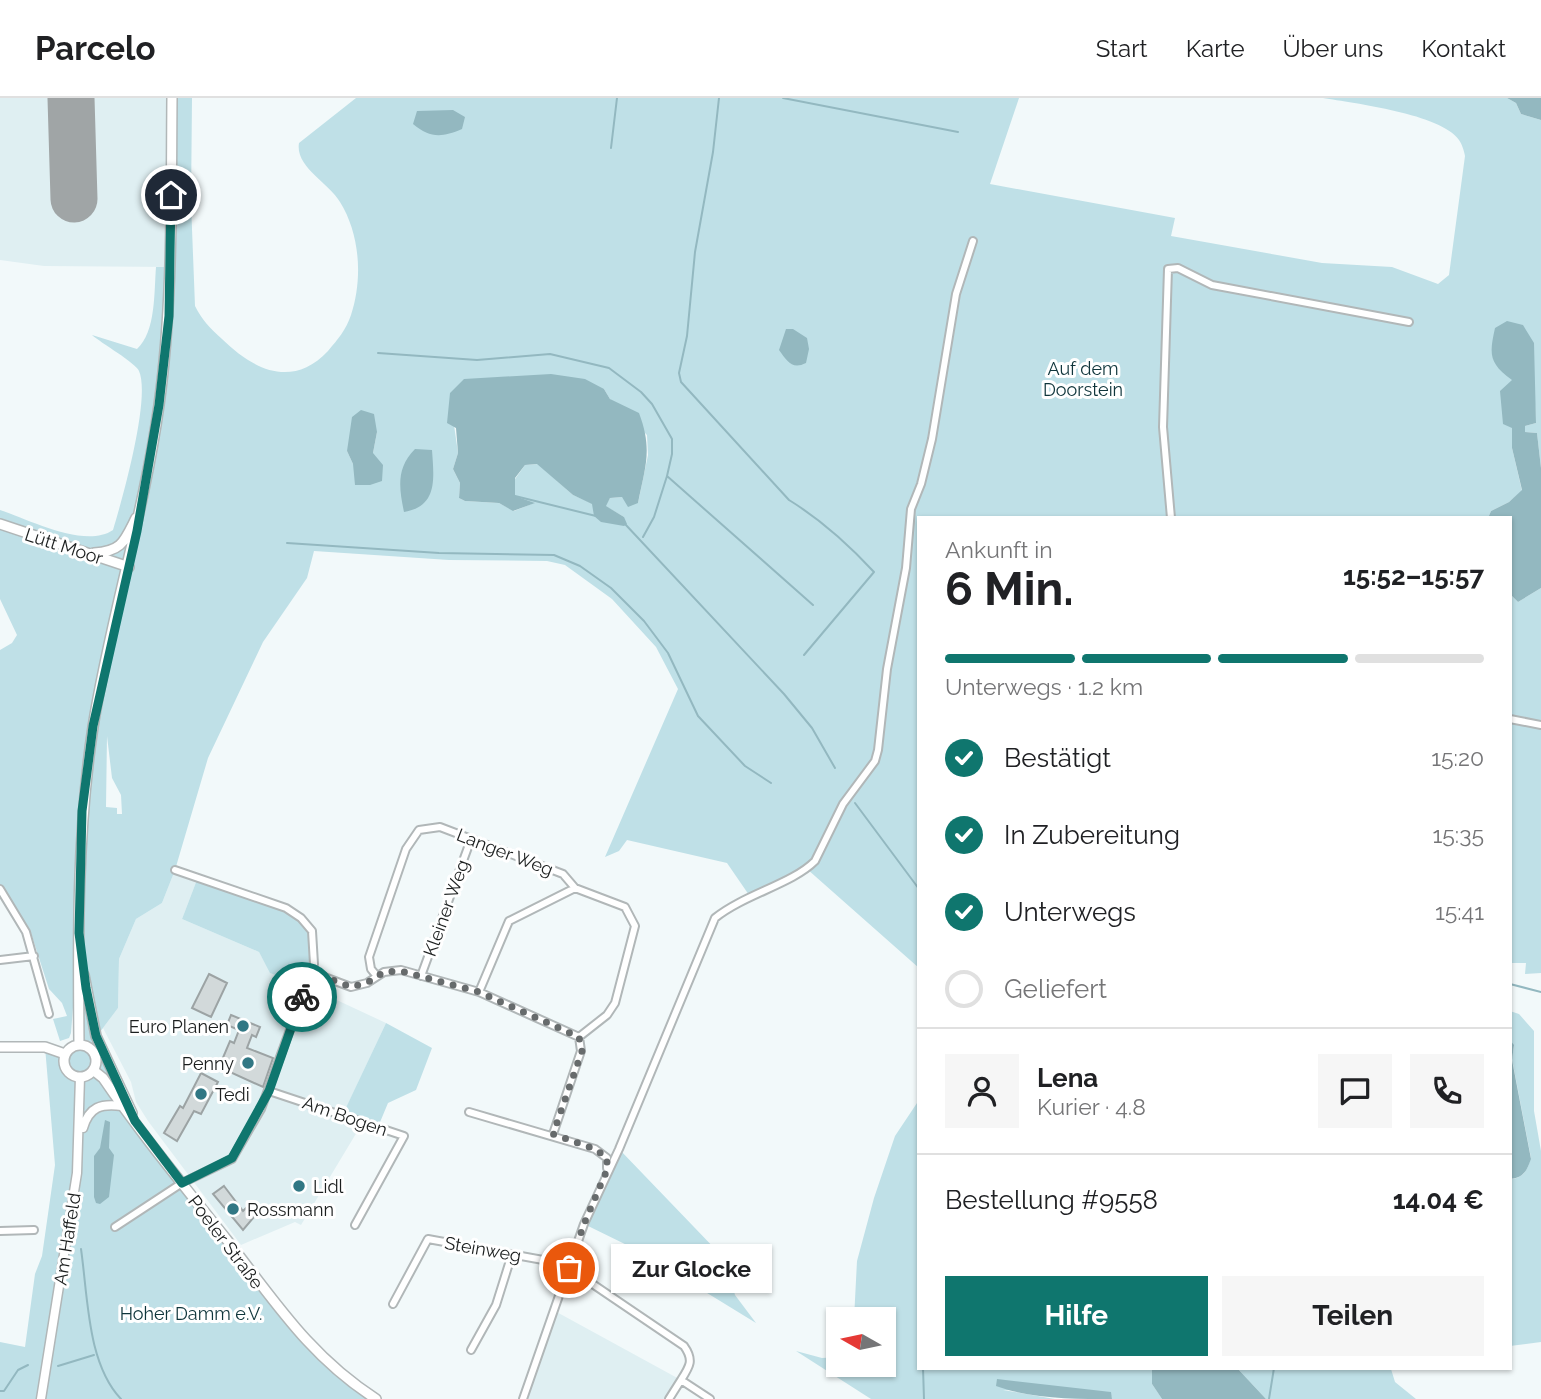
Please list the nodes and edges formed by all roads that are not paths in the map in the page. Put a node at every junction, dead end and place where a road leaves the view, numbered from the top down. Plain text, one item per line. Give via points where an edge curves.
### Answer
1 (172, 98) edge
2 (973, 241) dead end
3 (1409, 322) dead end
4 (141, 508) junction
5 (1171, 516) edge
6 (0, 524) edge
7 (89, 554) junction
8 (129, 567) junction
9 (1512, 719) edge
10 (1541, 725) edge
11 (471, 839) junction
12 (175, 870) dead end
13 (575, 888) junction
14 (0, 889) edge
15 (79, 933) junction
16 (34, 956) junction
17 (0, 960) edge
18 (312, 972) junction
19 (376, 975) junction
20 (421, 975) junction
21 (479, 992) junction
22 (50, 1014) dead end
23 (579, 1037) junction
24 (79, 1045) junction
25 (0, 1047) edge
26 (65, 1054) junction
27 (93, 1070) junction
28 (80, 1077) junction
29 (269, 1091) junction
30 (122, 1106) junction
31 (469, 1112) dead end
32 (135, 1121) junction
33 (553, 1134) junction
34 (80, 1141) junction
35 (607, 1170) junction
36 (182, 1183) junction
37 (355, 1225) dead end
38 (115, 1227) dead end
39 (33, 1230) dead end
40 (0, 1231) edge
41 (512, 1254) junction
42 (569, 1268) junction
43 (393, 1304) dead end
44 (471, 1350) dead end
45 (681, 1380) junction
46 (41, 1399) edge
47 (376, 1399) edge
48 (523, 1399) edge
49 (669, 1399) edge
50 (710, 1399) edge

1 - 4 main road via 169,316
2 - 35 street via 956,294 932,439 911,509 875,761 851,792 807,869 749,895 715,918
3 - 5 street via 1212,285 1178,268 1168,269 1163,427
4 - 7 main road via 123,543 111,552
4 - 8 main road
6 - 7 main road, Lütt Moor
7 - 8 main road, Lütt Moor
8 - 15 main road via 93,726 82,811
9 - 10 street
11 - 13 street, Langer Weg via 563,874
11 - 19 street, Langer Weg via 440,827 419,830 412,836 369,957
11 - 20 street, Kleiner Weg
12 - 18 street via 286,908 301,918 312,930
13 - 21 street, Langer Weg via 509,921
13 - 23 street, Langer Weg via 619,902 635,926 615,1003
14 - 16 street via 26,932
15 - 24 main road
15 - 32 main road via 96,1036
16 - 17 street
16 - 22 street
18 - 19 street via 351,987
18 - 29 street
19 - 20 street via 401,971
20 - 21 street
21 - 23 street
23 - 33 street via 582,1051
24 - 26 main road
24 - 27 main road via 92,1051 96,1060
25 - 26 main road via 45,1047
26 - 28 main road via 66,1069
27 - 28 main road
27 - 30 main road, Poeler Straße
28 - 34 street, Am Haffeld
29 - 36 street via 232,1158
29 - 37 street, Am Bogen via 404,1136
30 - 32 main road, Poeler Straße
30 - 34 street via 95,1108 86,1117
31 - 33 street
32 - 36 main road, Poeler Straße
33 - 35 street via 595,1149 607,1158
34 - 46 street, Am Haffeld
35 - 42 street
36 - 38 street
36 - 47 main road, Poeler Straße via 311,1348
39 - 40 street
41 - 42 street, Steinweg
41 - 43 street, Steinweg via 428,1239
41 - 44 street via 496,1305
42 - 45 street, Steinweg via 684,1346 691,1364
42 - 48 street
45 - 49 street
45 - 50 street

